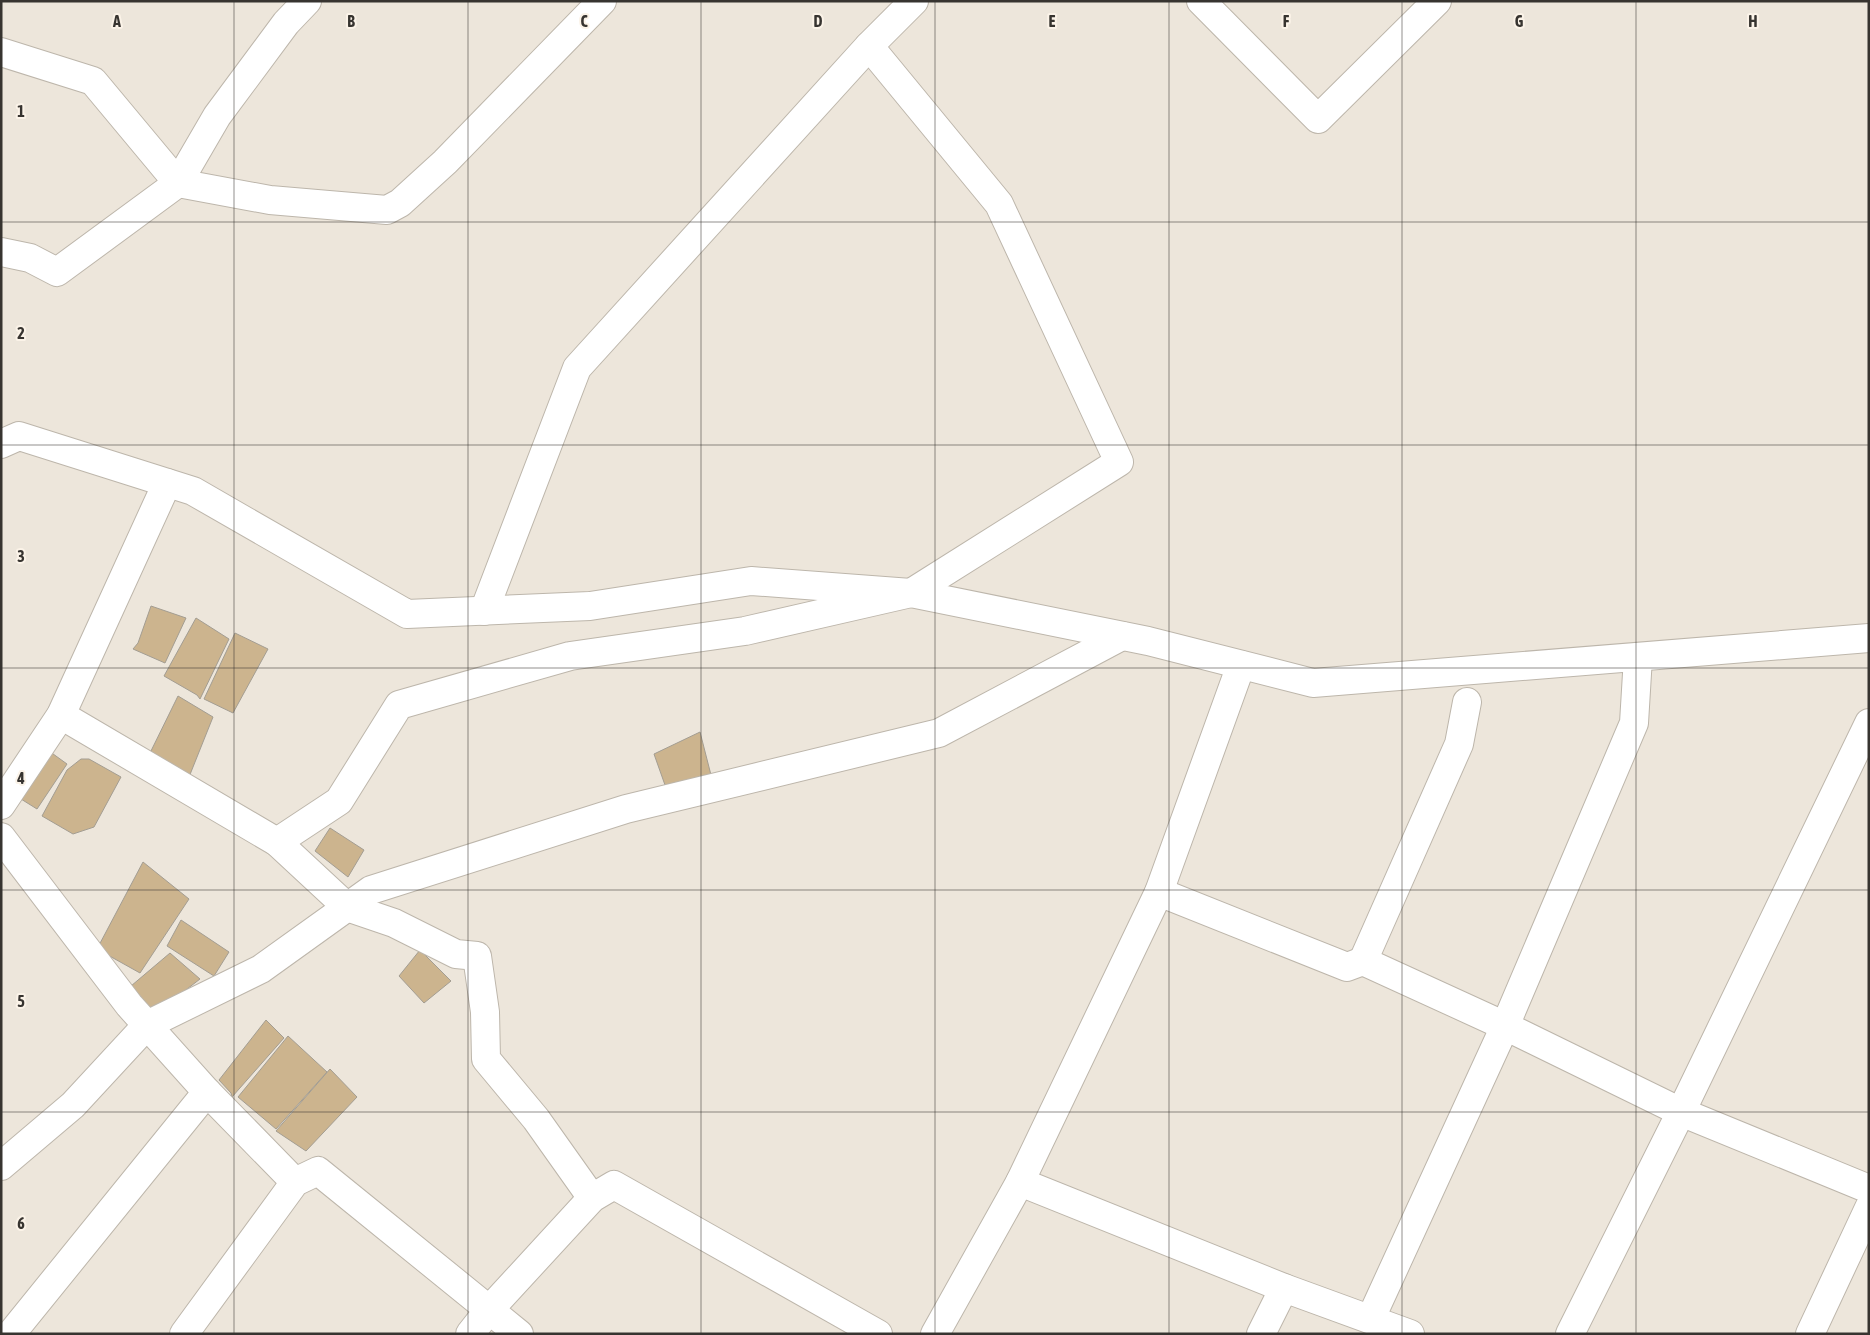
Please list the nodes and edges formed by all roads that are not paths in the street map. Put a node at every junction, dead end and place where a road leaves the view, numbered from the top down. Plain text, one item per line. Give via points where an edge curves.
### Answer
1 (307, 1) edge
2 (602, 1) edge
3 (914, 1) edge
4 (1437, 1) edge
5 (1202, 2) edge
6 (869, 46) junction
7 (1, 52) edge
8 (178, 183) junction
9 (1, 252) edge
10 (1, 444) edge
11 (167, 483) junction
12 (910, 593) junction
13 (484, 611) junction
14 (1122, 636) junction
15 (1869, 638) edge
16 (1638, 657) junction
17 (1241, 665) junction
18 (1467, 702) dead end
19 (60, 715) junction
20 (1869, 723) edge
21 (1, 805) edge
22 (1, 837) edge
23 (277, 842) junction
24 (1159, 892) junction
25 (347, 908) junction
26 (1363, 961) junction
27 (148, 1025) junction
28 (1505, 1026) junction
29 (207, 1092) junction
30 (1681, 1112) junction
31 (1, 1166) edge
32 (295, 1182) junction
33 (1020, 1182) junction
34 (1869, 1189) edge
35 (592, 1198) junction
36 (1869, 1208) edge
37 (1284, 1288) junction
38 (489, 1310) junction
39 (1370, 1318) junction
40 (11, 1334) edge
41 (184, 1334) edge
42 (470, 1334) edge
43 (519, 1334) edge
44 (878, 1334) edge
45 (935, 1334) edge
46 (1261, 1334) edge
47 (1410, 1334) edge
48 (1570, 1334) edge
49 (1810, 1334) edge

1 - 8 street via 286,22 217,116
2 - 8 street via 445,162 400,203 387,210 270,200
3 - 6 street
4 - 5 street via 1318,119
6 - 12 street via 999,204 1119,462
6 - 13 street via 577,368
7 - 8 street via 93,81
8 - 9 street via 57,272 30,258
10 - 11 street via 19,436
11 - 13 street via 194,491 407,614
11 - 19 street
12 - 13 street via 751,582 590,606
12 - 14 street
12 - 23 street via 745,631 570,656 399,706 339,801
14 - 17 street
14 - 25 street via 939,733 626,809 371,890
15 - 16 street
16 - 17 street via 1313,683
16 - 28 street via 1634,723
17 - 24 street
18 - 26 street via 1459,744
19 - 21 street
19 - 23 street
20 - 30 street
22 - 27 street via 129,1005
23 - 25 street
24 - 26 street via 1347,967
24 - 33 street
25 - 27 street via 261,969
25 - 35 street via 394,923 456,954 477,956 485,1012 486,1059 536,1119
26 - 28 street
27 - 29 street
27 - 31 street via 73,1105
28 - 30 street
28 - 39 street
29 - 32 street
29 - 40 street
30 - 34 street
30 - 48 street
32 - 38 street via 318,1171
32 - 41 street
33 - 37 street
33 - 45 street
35 - 38 street
35 - 44 street via 614,1185
36 - 49 street
37 - 39 street
37 - 46 street
38 - 42 street
38 - 43 street
39 - 47 street

